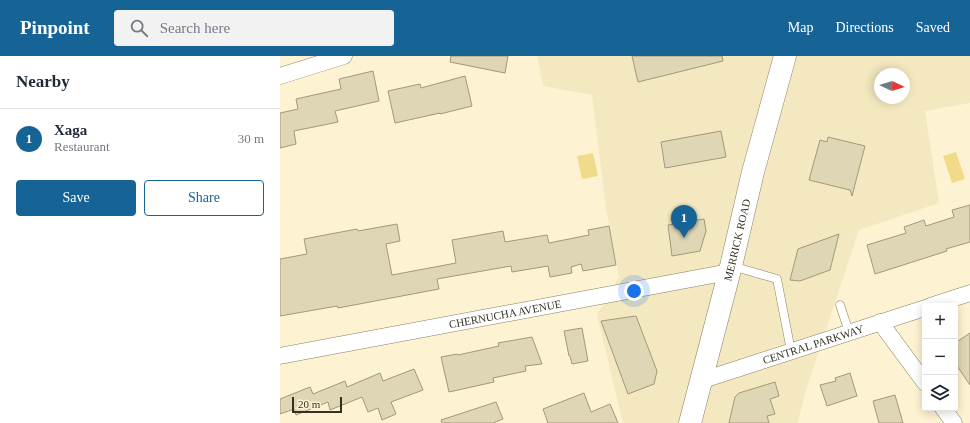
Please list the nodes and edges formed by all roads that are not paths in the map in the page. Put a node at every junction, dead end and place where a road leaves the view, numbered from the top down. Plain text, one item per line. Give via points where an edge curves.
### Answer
1 (344, 56) edge
2 (784, 56) edge
3 (280, 76) edge
4 (730, 269) junction
5 (970, 293) edge
6 (939, 303) edge
7 (840, 305) dead end
8 (922, 309) edge
9 (880, 322) junction
10 (849, 332) junction
11 (791, 351) junction
12 (280, 356) edge
13 (922, 379) edge
14 (700, 381) junction
15 (946, 411) edge
16 (690, 423) edge
17 (954, 423) edge

1 - 3 street
2 - 4 main road, MERRICK ROAD
4 - 11 lane via 777,278
4 - 12 street, CHERNUCHA AVENUE
4 - 14 main road, MERRICK ROAD
5 - 6 street
7 - 10 lane
8 - 9 street, CENTRAL PARKWAY
9 - 10 street, CENTRAL PARKWAY
9 - 13 street
10 - 11 street, CENTRAL PARKWAY
11 - 14 street, CENTRAL PARKWAY
14 - 16 main road, MERRICK ROAD
15 - 17 street

